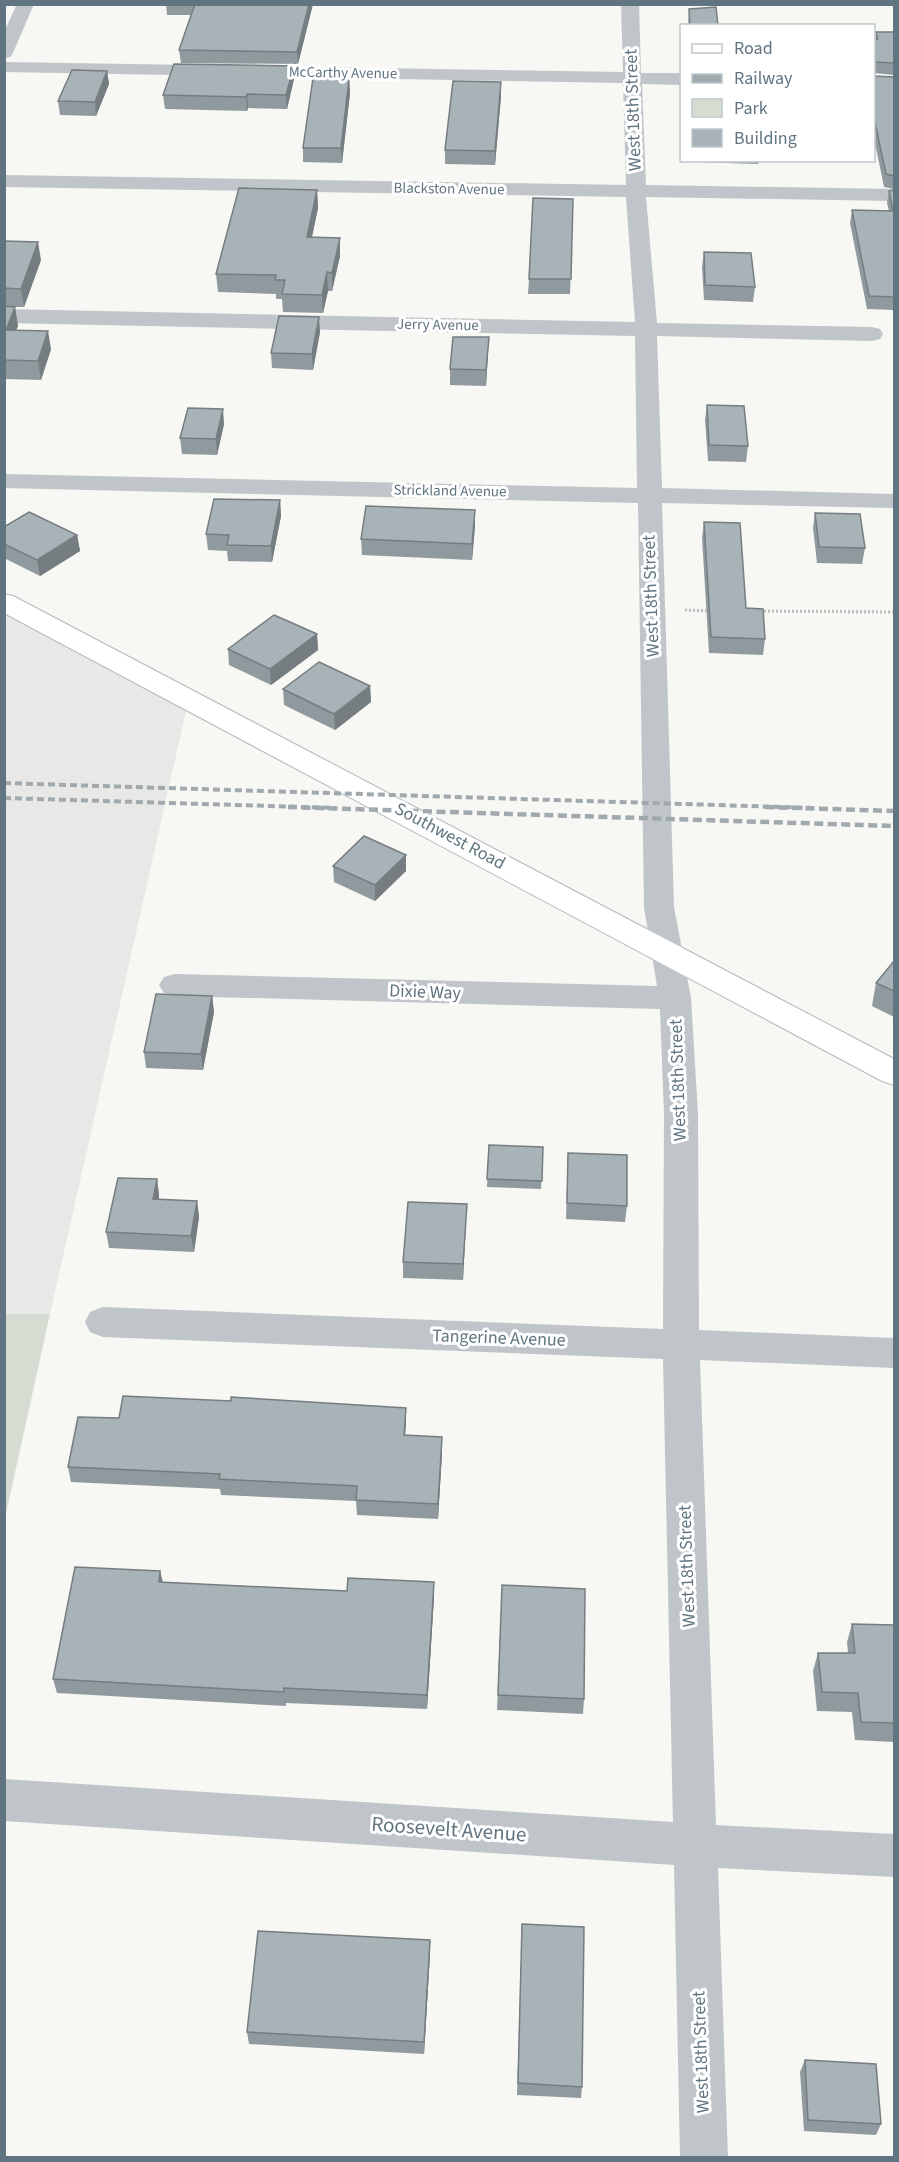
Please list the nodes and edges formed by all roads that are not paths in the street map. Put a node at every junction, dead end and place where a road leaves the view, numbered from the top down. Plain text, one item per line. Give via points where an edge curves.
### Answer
1 (26, 4) edge
2 (630, 4) edge
3 (4, 53) edge
4 (4, 67) edge
5 (632, 78) junction
6 (680, 79) edge
7 (4, 181) edge
8 (636, 192) junction
9 (894, 195) edge
10 (4, 316) edge
11 (645, 328) junction
12 (872, 334) dead end
13 (4, 481) edge
14 (648, 495) junction
15 (894, 501) edge
16 (4, 602) edge
17 (667, 952) junction
18 (175, 985) dead end
19 (675, 998) junction
20 (894, 1072) edge
21 (103, 1322) dead end
22 (681, 1345) junction
23 (894, 1353) edge
24 (4, 1800) edge
25 (695, 1845) junction
26 (894, 1856) edge
27 (704, 2157) edge

1 - 3 street
2 - 5 street, West 18th Street
4 - 5 street, McCarthy Avenue
5 - 6 street, McCarthy Avenue
5 - 8 street, West 18th Street
7 - 8 street, Blackston Avenue
8 - 9 street, Blackston Avenue
8 - 11 street, West 18th Street
10 - 11 street, Jerry Avenue
11 - 12 street, Jerry Avenue
11 - 14 street, West 18th Street
13 - 14 street, Strickland Avenue
14 - 15 street, Strickland Avenue
14 - 17 street, West 18th Street via 659,906
16 - 17 street, Southwest Road
17 - 19 street, West 18th Street
17 - 20 street, Southwest Road
18 - 19 street, Dixie Way
19 - 22 street, West 18th Street via 681,1114
21 - 22 street, Tangerine Avenue
22 - 23 street, Tangerine Avenue
22 - 25 street, West 18th Street
24 - 25 street, Roosevelt Avenue
25 - 26 street, Roosevelt Avenue
25 - 27 street, West 18th Street

